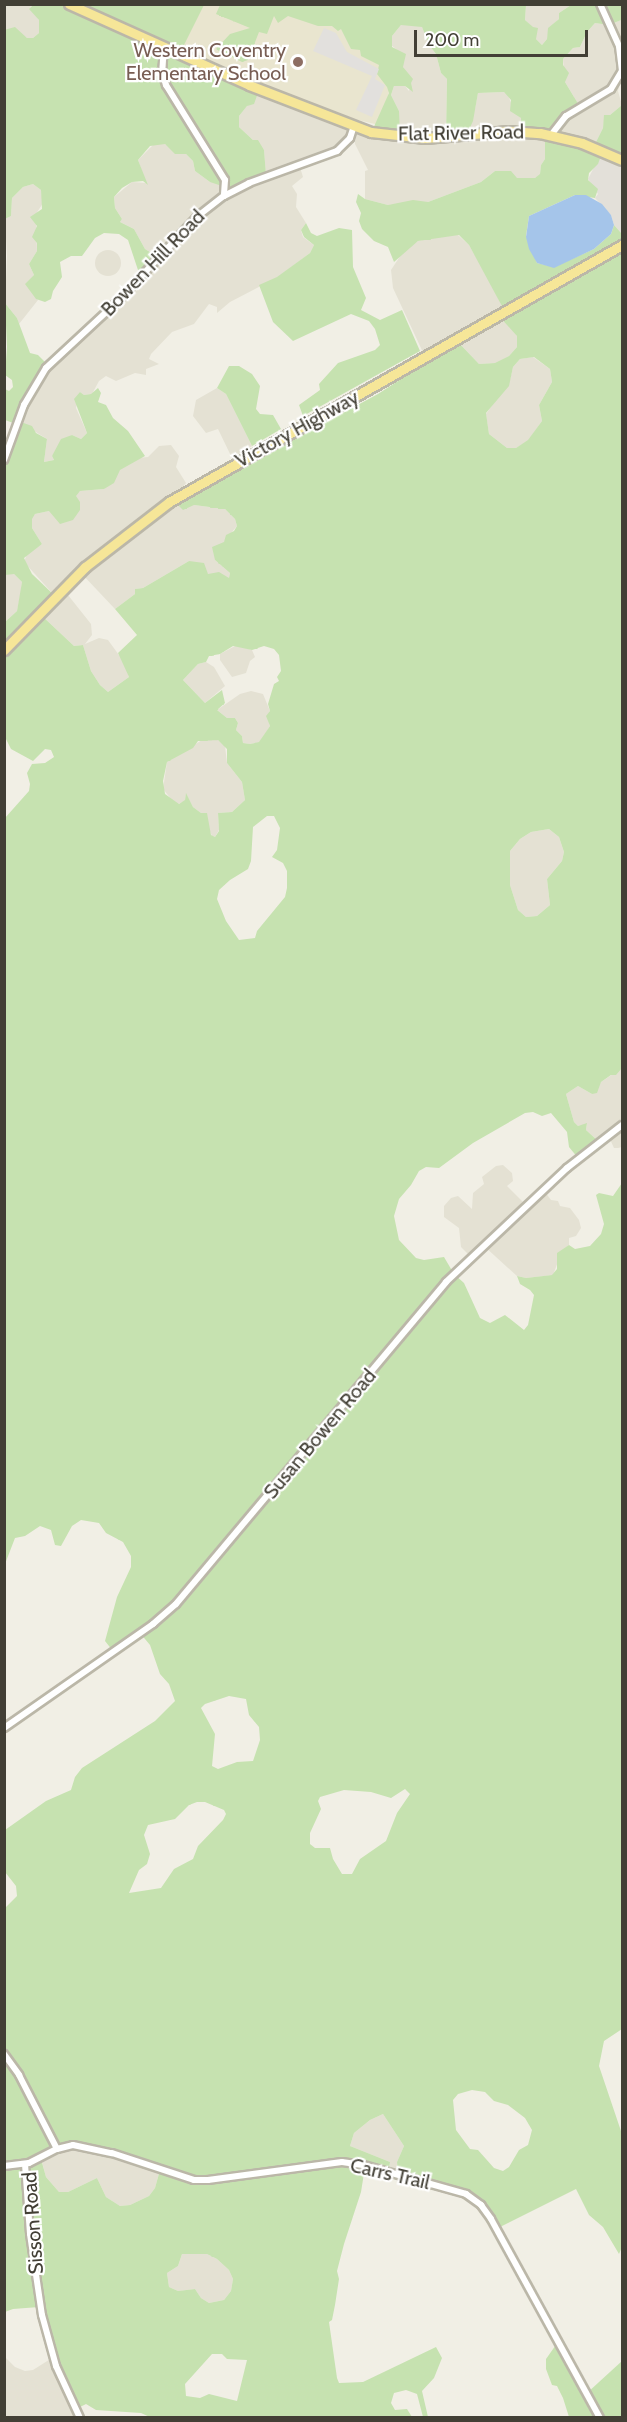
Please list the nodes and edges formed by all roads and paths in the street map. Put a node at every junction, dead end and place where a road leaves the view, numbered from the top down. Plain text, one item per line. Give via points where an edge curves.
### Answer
1 (69, 4) edge
2 (600, 4) edge
3 (164, 46) junction
4 (354, 126) junction
5 (551, 135) junction
6 (622, 160) edge
7 (224, 196) junction
8 (621, 247) edge
9 (4, 460) edge
10 (4, 650) edge
11 (622, 1125) edge
12 (4, 1728) edge
13 (4, 2054) edge
14 (57, 2149) junction
15 (26, 2164) junction
16 (4, 2166) edge
17 (80, 2418) edge
18 (600, 2418) edge

1 - 3 main road, Flat River Road
2 - 5 street via 619,46 622,71 611,89 566,116
3 - 4 main road, Flat River Road
3 - 7 street via 162,72 166,85 225,180
4 - 5 main road, Flat River Road via 407,137 509,131
4 - 7 street, Bowen Hill Road via 350,138 337,151 279,170
5 - 6 main road, Flat River Road
7 - 9 street, Bowen Hill Road via 198,216 116,303 46,368 24,405
8 - 10 main road, Victory Highway via 169,502 86,567
11 - 12 street, Susan Bowen Road via 590,1148 446,1282 176,1604
13 - 14 street, Sisson Road via 20,2075
14 - 15 street, Sisson Road
14 - 18 street, Carrs Trail via 73,2145 99,2149 201,2180 328,2162 356,2163 466,2194 491,2219
15 - 16 street
15 - 17 street, Sisson Road via 30,2234 42,2315 56,2366

